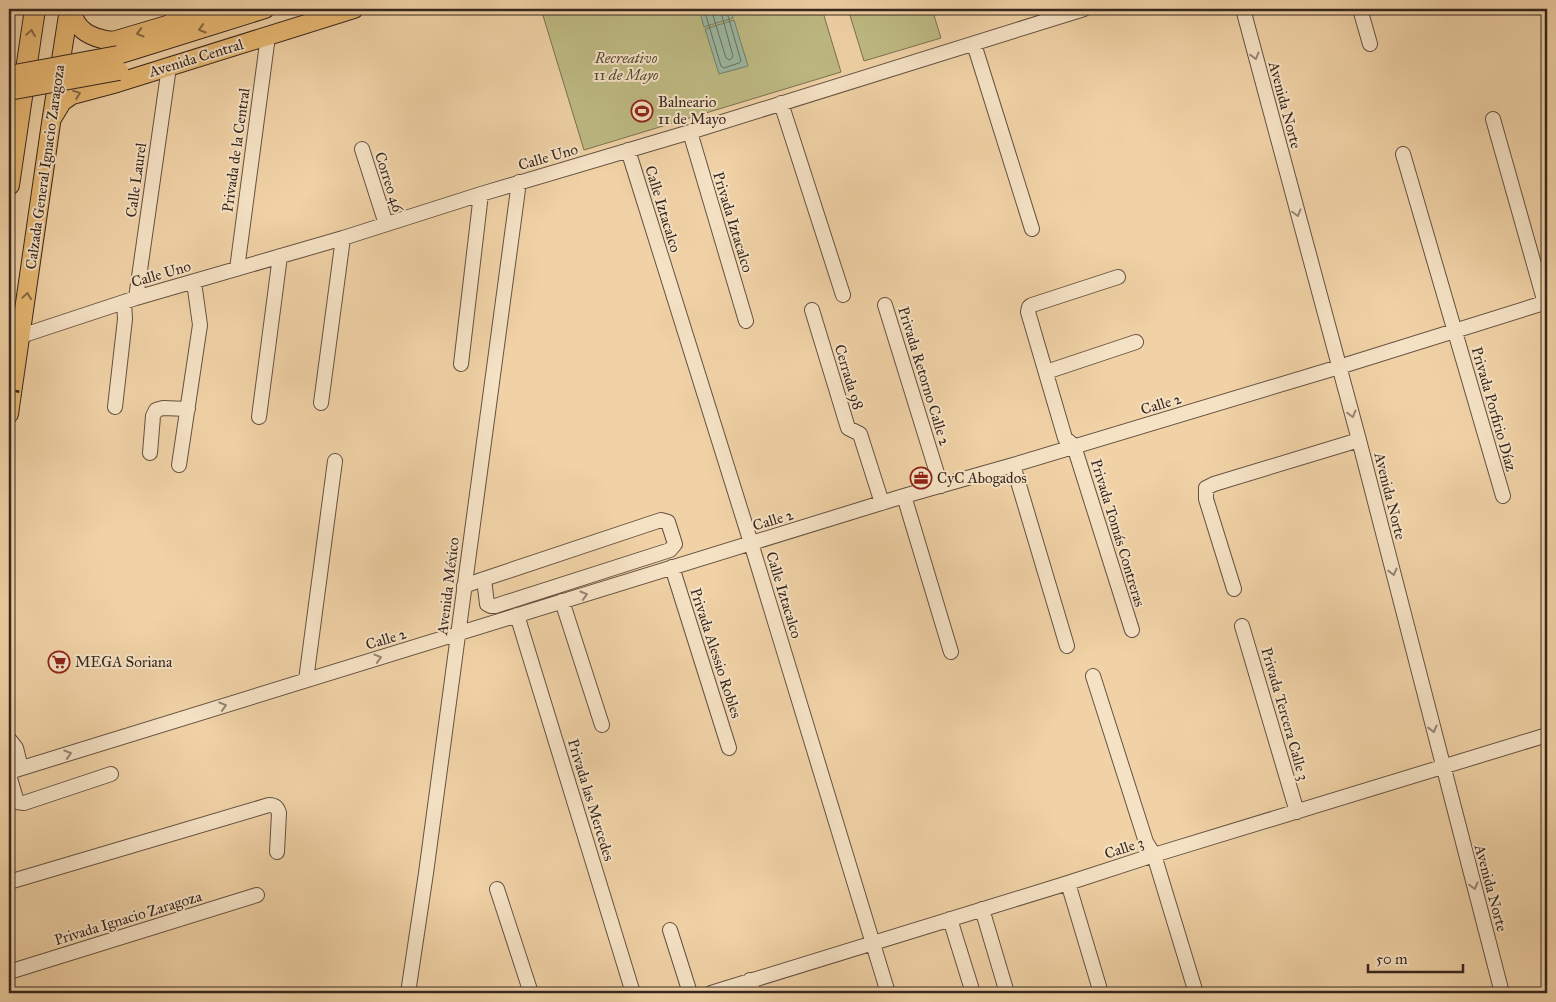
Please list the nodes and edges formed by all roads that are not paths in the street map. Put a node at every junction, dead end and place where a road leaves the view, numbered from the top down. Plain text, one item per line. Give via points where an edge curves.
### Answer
1 (35, 9) edge
2 (71, 9) edge
3 (221, 9) edge
4 (265, 9) edge
5 (313, 9) edge
6 (354, 9) edge
7 (1084, 9) edge
8 (1243, 9) edge
9 (1360, 9) edge
10 (173, 16) edge
11 (268, 36) junction
12 (974, 44) junction
13 (1370, 44) dead end
14 (117, 62) junction
15 (169, 66) junction
16 (9, 75) edge
17 (9, 90) edge
18 (781, 103) junction
19 (1493, 119) dead end
20 (51, 123) junction
21 (690, 132) junction
22 (362, 149) dead end
23 (628, 150) junction
24 (1403, 154) dead end
25 (519, 182) junction
26 (9, 185) edge
27 (481, 194) junction
28 (386, 224) junction
29 (1032, 229) dead end
30 (343, 238) junction
31 (280, 256) junction
32 (237, 269) junction
33 (1118, 278) dead end
34 (194, 282) junction
35 (843, 295) dead end
36 (130, 300) junction
37 (1546, 302) edge
38 (885, 305) dead end
39 (812, 310) dead end
40 (746, 321) dead end
41 (1454, 331) junction
42 (21, 336) junction
43 (1136, 342) dead end
44 (460, 364) dead end
45 (1339, 367) junction
46 (1046, 372) junction
47 (321, 403) dead end
48 (115, 407) dead end
49 (188, 409) junction
50 (9, 414) edge
51 (259, 417) dead end
52 (1359, 440) junction
53 (1074, 446) junction
54 (150, 453) dead end
55 (335, 461) dead end
56 (179, 465) dead end
57 (1013, 465) junction
58 (941, 486) junction
59 (904, 496) junction
60 (1503, 496) dead end
61 (882, 503) junction
62 (751, 543) junction
63 (649, 556) junction
64 (672, 567) junction
65 (655, 573) junction
66 (484, 579) junction
67 (464, 586) junction
68 (1234, 589) dead end
69 (562, 602) junction
70 (517, 615) junction
71 (1242, 626) dead end
72 (1132, 630) dead end
73 (458, 634) junction
74 (1067, 646) dead end
75 (951, 652) dead end
76 (1093, 676) dead end
77 (306, 680) junction
78 (602, 725) dead end
79 (1547, 735) edge
80 (9, 739) edge
81 (729, 748) dead end
82 (1443, 767) junction
83 (13, 772) edge
84 (111, 774) dead end
85 (1296, 812) junction
86 (277, 852) dead end
87 (1154, 855) junction
88 (9, 882) edge
89 (1068, 883) junction
90 (497, 889) dead end
91 (257, 895) dead end
92 (982, 909) junction
93 (950, 919) junction
94 (670, 930) dead end
95 (873, 944) junction
96 (9, 972) edge
97 (752, 987) edge
98 (408, 993) edge
99 (531, 993) edge
100 (633, 993) edge
101 (690, 993) edge
102 (711, 993) edge
103 (888, 993) edge
104 (973, 993) edge
105 (1007, 993) edge
106 (1101, 993) edge
107 (1196, 993) edge
108 (1502, 993) edge

26 -> 1 highway
2 - 14 main road via 82,30 97,38
2 - 20 main road, Calzada General Ignacio Zaragoza
3 - 10 main road, Avenida Central
4 -> 14 main road, Avenida Central
5 - 14 main road, Avenida Central
6 - 11 main road, Avenida Central
7 - 12 street, Calle Uno
8 -> 45 street, Avenida Norte
9 - 13 street
10 -> 14 main road, Avenida Central
11 - 15 main road, Avenida Central
11 - 32 street, Privada de la Central
12 - 18 street, Calle Uno
12 - 29 street
14 - 15 main road, Avenida Central
14 - 16 main road, Avenida Central, bridge
14 - 17 main road, Avenida Central, bridge
20 -> 14 main road, Avenida Central via 62,102
15 - 36 street, Calle Laurel
18 - 21 street, Calle Uno
18 - 35 street
19 - 37 street
42 -> 20 main road, Calzada General Ignacio Zaragoza
21 - 23 street, Calle Uno
21 - 40 street, Privada Iztacalco
22 - 28 street, Correo 46
23 - 25 street, Calle Uno
23 - 62 street, Calle Iztacalco
24 - 41 street, Privada Porfirio Díaz
25 - 27 street, Calle Uno
25 - 67 street, Avenida México
27 - 28 street, Calle Uno
27 - 44 street
28 - 30 street, Calle Uno
30 - 31 street, Calle Uno
30 - 47 street
31 - 32 street, Calle Uno
31 - 51 street
32 - 34 street, Calle Uno
33 - 46 street, Privada Tomás Contreras via 1032,304 1029,318
34 - 36 street, Calle Uno
34 - 49 street via 200,325
36 - 42 street, Calle Uno
36 - 48 street, Calle Laurel
37 - 41 street, Calle 2
38 - 58 street, Privada Retorno Calle 2
39 - 61 street, Cerrada 98 via 848,428 860,434
41 - 45 street, Calle 2
41 - 60 street, Privada Porfirio Díaz
42 - 50 main road, Calzada General Ignacio Zaragoza
43 - 46 street
45 -> 52 street, Avenida Norte
45 - 53 street, Calle 2
46 - 53 street, Privada Tomás Contreras via 1065,438
49 - 54 street via 156,410
49 - 56 street
52 - 68 street via 1206,488 1206,499
52 -> 82 street, Avenida Norte
53 - 57 street, Calle 2
53 - 72 street, Privada Tomás Contreras
55 - 77 street
57 - 58 street, Calle 2
57 - 74 street
58 - 59 street, Calle 2
59 - 61 street, Calle 2
59 - 75 street
61 - 62 street, Calle 2
62 - 64 street, Calle 2
62 - 95 street, Calle Iztacalco
63 - 65 street
63 - 66 street via 495,606 487,604
63 - 66 street via 673,548 675,540 668,522 660,520
64 - 65 street, Calle 2
64 - 81 street, Privada Alessio Robles
69 -> 65 street, Calle 2
66 - 67 street
67 - 73 street, Avenida México
69 - 70 street, Calle 2
69 - 78 street
70 - 73 street, Calle 2
70 - 100 street, Privada las Mercedes
71 - 85 street, Privada Tercera Calle 3
77 -> 73 street, Calle 2
73 - 98 street, Avenida México
76 - 87 street via 1146,842
83 -> 77 street, Calle 2
79 - 82 street, Calle 3
80 - 83 street via 16,748
82 - 85 street, Calle 3
82 -> 108 street, Avenida Norte
83 - 84 street via 15,798 24,804
85 - 87 street, Calle 3
86 - 88 street via 279,813 278,808 269,805
87 - 89 street, Calle 3
87 - 107 street
89 - 92 street, Calle 3
89 - 106 street
90 - 99 street
91 - 96 street, Privada Ignacio Zaragoza
92 - 93 street, Calle 3
92 - 105 street
93 - 95 street, Calle 3
93 - 104 street
94 - 101 street
95 - 97 street, Calle 3
95 - 103 street, Calle Iztacalco
97 - 102 street, Calle 3

